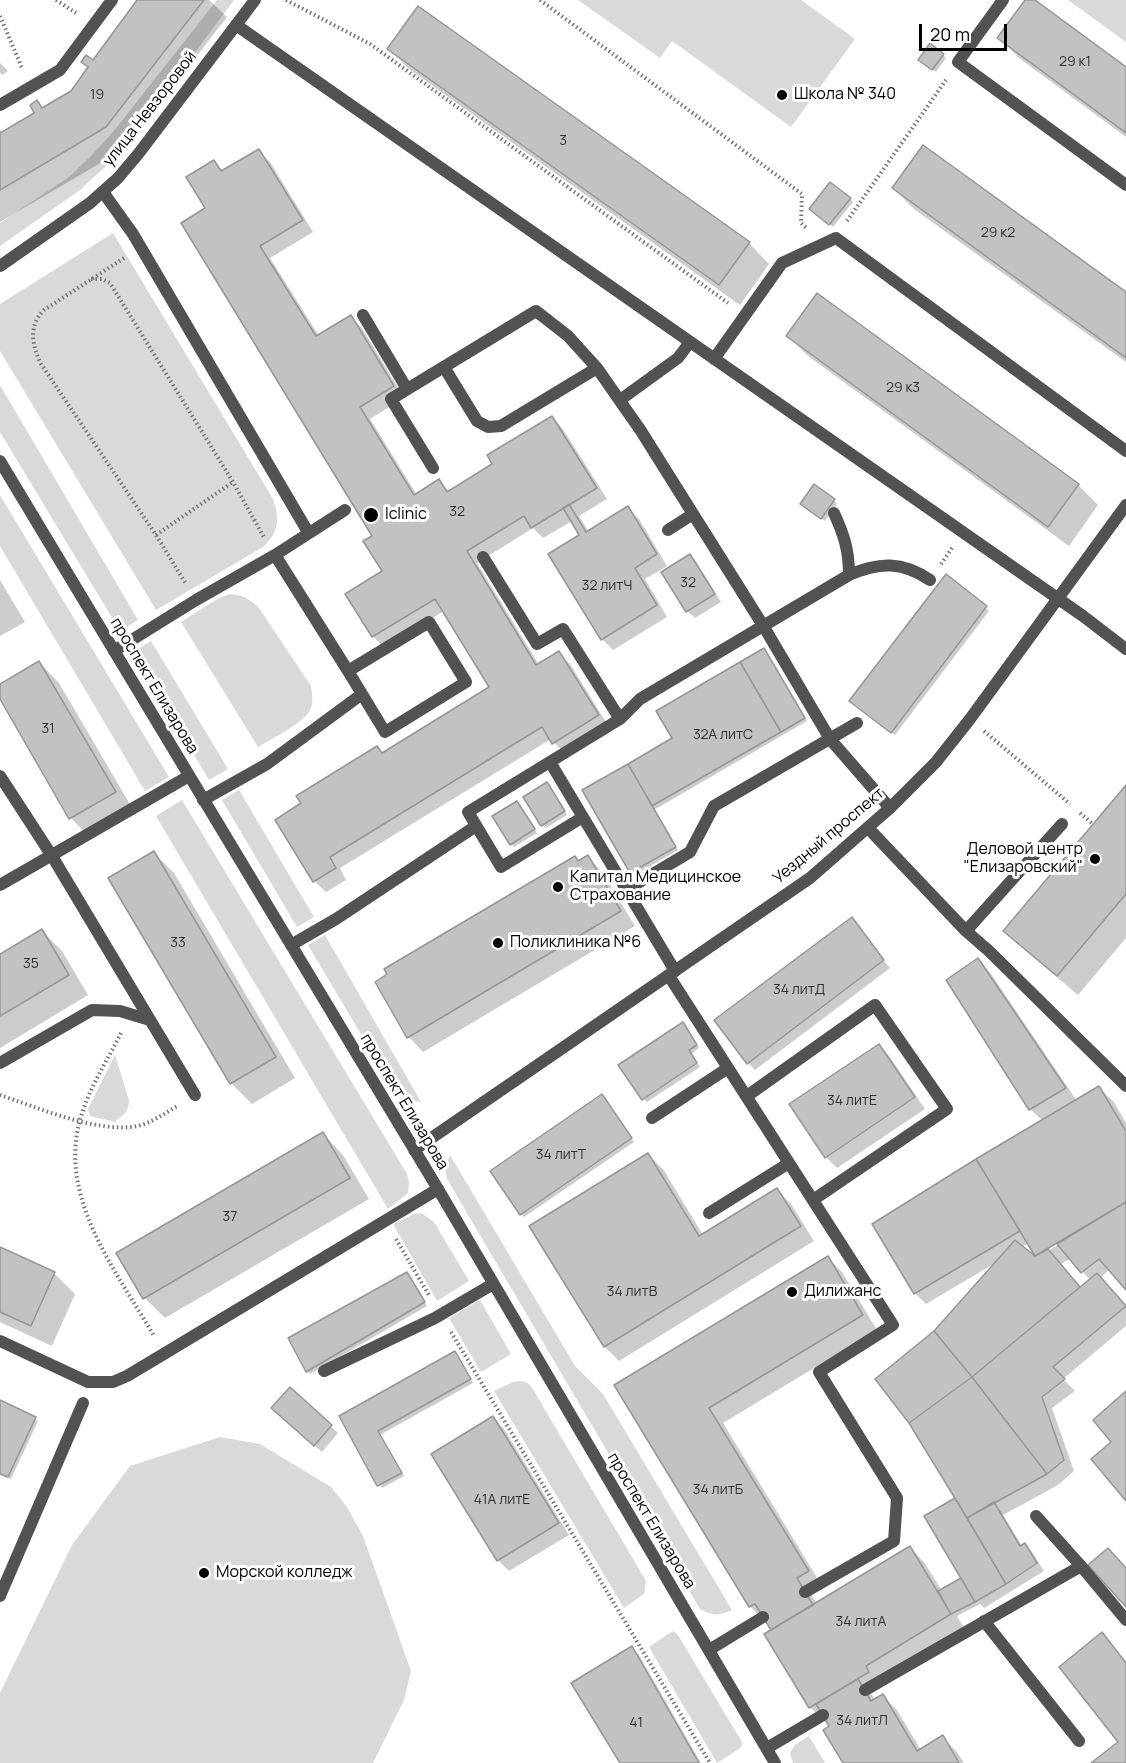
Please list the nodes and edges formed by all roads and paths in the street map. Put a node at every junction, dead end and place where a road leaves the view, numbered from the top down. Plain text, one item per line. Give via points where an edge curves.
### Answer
1 (112, 0) edge
2 (255, 0) edge
3 (286, 0) edge
4 (540, 0) edge
5 (1003, 0) edge
6 (0, 16) edge
7 (236, 25) junction
8 (958, 62) junction
9 (30, 87) junction
10 (0, 105) edge
11 (1126, 184) edge
12 (103, 192) junction
13 (836, 238) junction
14 (823, 244) junction
15 (141, 248) junction
16 (0, 266) edge
17 (90, 279) junction
18 (363, 315) dead end
19 (745, 316) junction
20 (690, 342) junction
21 (714, 358) junction
22 (444, 367) junction
23 (597, 368) junction
24 (408, 389) junction
25 (620, 400) junction
26 (1126, 452) edge
27 (0, 461) edge
28 (433, 468) dead end
29 (232, 482) junction
30 (1126, 505) edge
31 (345, 510) dead end
32 (834, 513) dead end
33 (693, 514) junction
34 (668, 530) dead end
35 (308, 532) junction
36 (962, 532) junction
37 (156, 535) junction
38 (274, 555) junction
39 (483, 557) dead end
40 (849, 575) junction
41 (930, 580) joint
42 (196, 600) junction
43 (1057, 600) junction
44 (764, 627) junction
45 (1126, 649) edge
46 (114, 651) junction
47 (348, 671) junction
48 (362, 694) junction
49 (620, 719) junction
50 (970, 719) junction
51 (857, 723) dead end
52 (830, 739) junction
53 (550, 762) junction
54 (0, 776) edge
55 (189, 776) junction
56 (203, 800) junction
57 (890, 808) junction
58 (583, 817) junction
59 (1062, 824) dead end
60 (1094, 824) dead end
61 (476, 826) junction
62 (868, 828) junction
63 (52, 856) junction
64 (0, 885) edge
65 (626, 890) junction
66 (966, 931) junction
67 (291, 945) junction
68 (672, 973) junction
69 (131, 1014) junction
70 (150, 1020) junction
71 (0, 1063) edge
72 (728, 1068) junction
73 (1126, 1086) edge
74 (0, 1095) edge
75 (195, 1095) joint
76 (747, 1096) junction
77 (652, 1118) dead end
78 (80, 1120) junction
79 (414, 1150) junction
80 (789, 1163) junction
81 (438, 1189) junction
82 (813, 1200) junction
83 (709, 1213) dead end
84 (386, 1221) junction
85 (493, 1284) junction
86 (441, 1315) junction
87 (0, 1341) edge
88 (164, 1354) junction
89 (324, 1371) dead end
90 (83, 1403) dead end
91 (1036, 1516) dead end
92 (1081, 1566) junction
93 (805, 1592) dead end
94 (0, 1596) edge
95 (763, 1617) dead end
96 (1126, 1620) edge
97 (984, 1621) junction
98 (709, 1650) junction
99 (865, 1690) dead end
100 (823, 1715) dead end
101 (1079, 1742) dead end
102 (767, 1748) junction
103 (710, 1763) edge
104 (775, 1763) edge

1 - 9 street via 60,70
2 - 7 street, улица Невзоровой
3 - 19 path via 370,44
4 - 14 path via 802,194 801,223
5 - 8 street
6 - 9 path
7 - 12 street, улица Невзоровой via 139,153
7 - 20 street
8 - 11 street
8 - 13 path
9 - 10 street
12 - 15 street
12 - 16 street, улица Невзоровой
13 - 14 street
13 - 26 street
14 - 19 street via 782,263
15 - 17 path
15 - 35 street
17 - 29 path via 110,283
17 - 37 path via 36,318 35,352
18 - 24 street
19 - 21 street
20 - 21 street
20 - 25 street via 678,358
21 - 36 street
22 - 23 street via 536,311 568,336
22 - 23 street via 477,421 489,427 501,426
22 - 24 street
23 - 25 street
24 - 28 street via 391,399
25 - 33 street
27 - 46 street, проспект Елизарова
29 - 37 path
29 - 38 path
30 - 43 street, Уездный проспект
31 - 35 street
32 - 40 street via 849,555
33 - 34 street
33 - 44 street
35 - 38 street
36 - 41 path
36 - 43 street
37 - 42 path
38 - 42 street
38 - 47 street
39 - 49 street via 537,644 563,628
40 - 41 street via 882,565 915,569
40 - 44 street
42 - 46 street
43 - 45 street
43 - 50 street, Уездный проспект
44 - 49 street via 640,699
44 - 52 street
46 - 55 street, проспект Елизарова
47 - 48 street
47 - 48 street via 429,622 466,682 385,732
48 - 56 street via 267,764
49 - 53 street
50 - 57 street, Уездный проспект via 936,762
50 - 60 path
51 - 52 street
52 - 57 street
52 - 65 street via 714,806 690,852
53 - 58 street
53 - 61 street via 468,812
54 - 63 street
55 - 56 street, проспект Елизарова
55 - 63 street
56 - 67 street, проспект Елизарова
57 - 62 street, Уездный проспект
58 - 61 street via 501,867
58 - 65 street
59 - 66 street
61 - 67 street
62 - 66 street
62 - 68 street, Уездный проспект via 810,878
63 - 64 street
63 - 70 street
65 - 68 street
66 - 73 street
67 - 79 street, проспект Елизарова
68 - 72 street
68 - 79 street, Уездный проспект
69 - 70 street
69 - 71 street via 92,1010
69 - 78 path
70 - 75 street
72 - 76 street
72 - 77 street
74 - 78 path
75 - 78 path via 136,1126 114,1127
76 - 80 street
76 - 82 street via 875,1005 947,1109
78 - 88 path via 76,1152 79,1192 89,1222
79 - 81 street, проспект Елизарова
80 - 82 street
80 - 83 street
81 - 84 street
81 - 85 street, проспект Елизарова
82 - 93 street via 893,1325 819,1372 897,1498 894,1541
84 - 86 path
84 - 88 street
85 - 86 street
85 - 98 street, проспект Елизарова
86 - 89 street
86 - 103 path
87 - 88 street via 88,1382 113,1382
90 - 94 street
91 - 92 street
92 - 96 street
92 - 97 street
95 - 98 street
97 - 99 street
97 - 101 street
98 - 102 street, проспект Елизарова
100 - 102 street
102 - 104 street, проспект Елизарова

